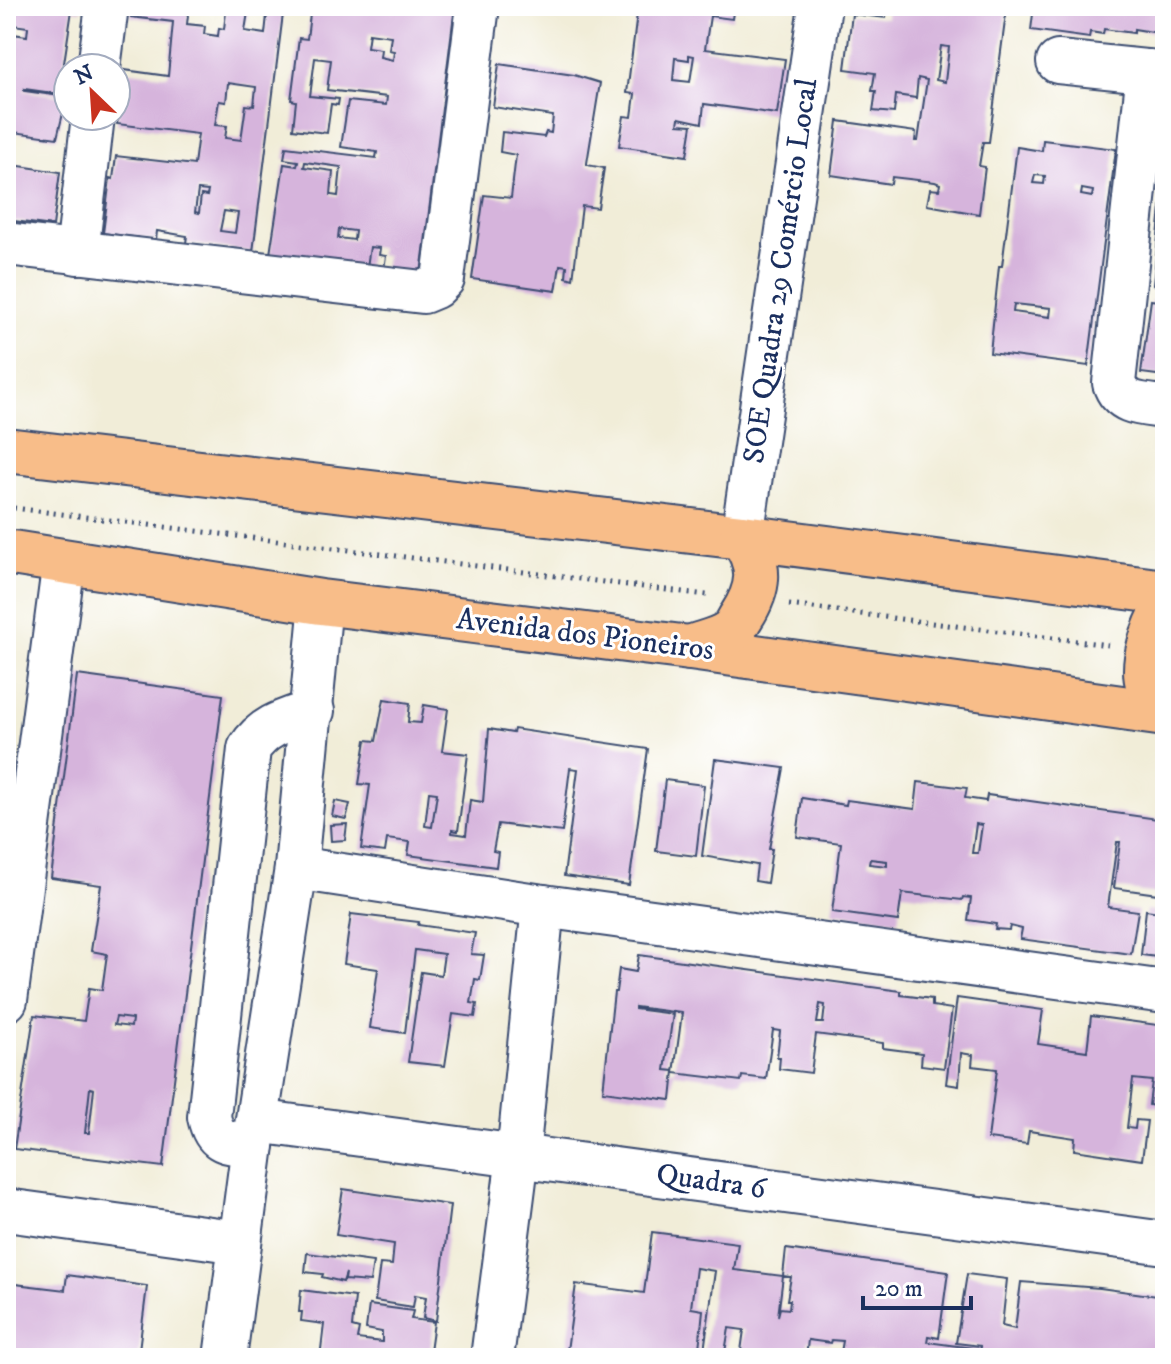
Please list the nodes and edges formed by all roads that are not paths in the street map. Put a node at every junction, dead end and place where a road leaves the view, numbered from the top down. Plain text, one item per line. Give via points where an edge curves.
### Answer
1 (107, 6) edge
2 (478, 6) edge
3 (820, 6) edge
4 (101, 52) edge
5 (1058, 62) dead end
6 (1156, 72) edge
7 (91, 132) edge
8 (6, 244) edge
9 (77, 253) junction
10 (1165, 407) edge
11 (6, 450) edge
12 (742, 537) junction
13 (6, 552) edge
14 (64, 561) junction
15 (1165, 592) edge
16 (321, 602) junction
17 (1165, 609) edge
18 (690, 648) junction
19 (313, 711) junction
20 (1165, 713) edge
21 (296, 868) junction
22 (543, 906) junction
23 (1165, 992) edge
24 (6, 1000) edge
25 (255, 1133) junction
26 (518, 1156) junction
27 (6, 1210) edge
28 (240, 1242) junction
29 (1165, 1243) edge
30 (225, 1358) edge
31 (492, 1358) edge

1 - 4 street
2 - 9 street via 443,279 435,287 423,292
3 - 12 street, SOE Quadra 29 Comércio Local
5 - 6 street
6 - 10 street via 1114,383 1130,402
7 - 9 street
8 - 9 street
11 - 12 main road
12 - 15 main road
12 - 18 main road via 756,566 752,601 731,632
13 - 14 main road, Avenida dos Pioneiros
14 - 16 main road, Avenida dos Pioneiros
14 - 24 street
16 - 18 main road, Avenida dos Pioneiros
16 - 19 street
17 - 20 main road via 1151,636 1148,684
18 - 20 main road, Avenida dos Pioneiros
19 - 21 street
19 - 25 street, Quadra 6 via 270,725 249,749 209,1117 212,1131 222,1141
21 - 22 street
21 - 25 street
22 - 23 street
22 - 26 street
25 - 26 street, Quadra 6
25 - 28 street
26 - 29 street, Quadra 6
26 - 31 street
27 - 28 street
28 - 30 street

